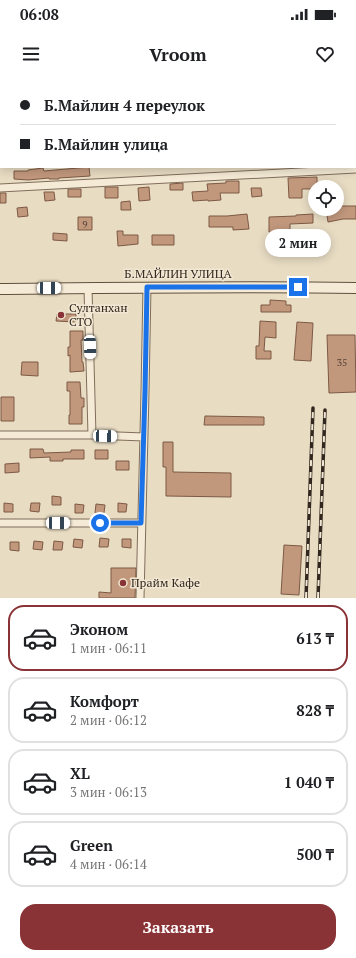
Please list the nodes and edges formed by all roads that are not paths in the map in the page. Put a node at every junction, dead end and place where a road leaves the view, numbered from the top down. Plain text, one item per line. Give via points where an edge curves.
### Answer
1 (356, 169) edge
2 (0, 188) edge
3 (147, 287) junction
4 (88, 288) junction
5 (356, 288) edge
6 (0, 289) edge
7 (0, 435) edge
8 (92, 435) junction
9 (144, 436) junction
10 (0, 523) edge
11 (141, 523) junction
12 (140, 598) edge

1 - 2 street
3 - 4 street, Б.МАЙЛИН УЛИЦА
3 - 5 street, Б.МАЙЛИН УЛИЦА
3 - 9 street
4 - 6 street, Б.МАЙЛИН УЛИЦА
4 - 8 street
7 - 8 street
8 - 9 street
9 - 11 street
10 - 11 street
11 - 12 street

